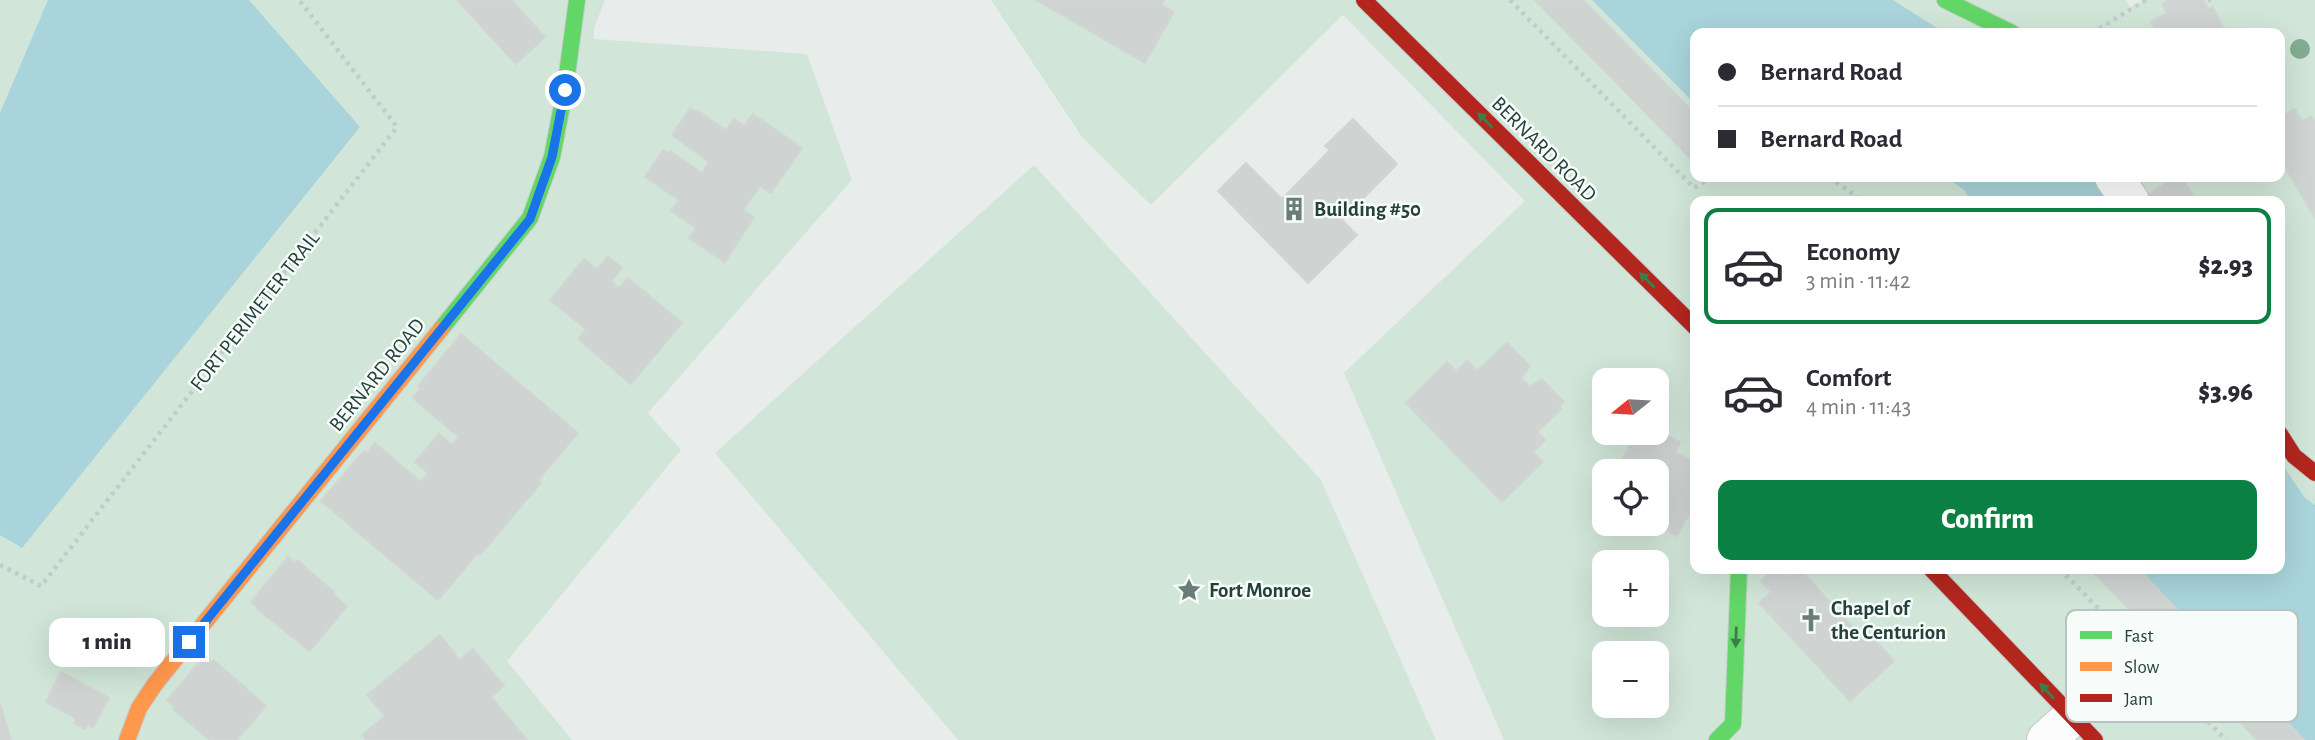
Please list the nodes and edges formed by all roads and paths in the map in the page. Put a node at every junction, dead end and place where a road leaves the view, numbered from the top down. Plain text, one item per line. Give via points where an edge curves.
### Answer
1 (299, 0) edge
2 (577, 0) edge
3 (1364, 0) edge
4 (1510, 0) edge
5 (1945, 0) edge
6 (2146, 0) edge
7 (2002, 28) edge
8 (2100, 28) edge
9 (1704, 182) edge
10 (1836, 182) edge
11 (1856, 196) edge
12 (1690, 322) edge
13 (2285, 442) edge
14 (2315, 473) edge
15 (0, 565) edge
16 (1739, 574) edge
17 (1935, 574) edge
18 (2065, 574) edge
19 (2100, 610) edge
20 (2209, 722) edge
21 (2071, 732) edge
22 (128, 740) edge
23 (1717, 740) edge
24 (2226, 740) edge

1 - 15 path, FORT PERIMETER TRAIL via 397,127 41,586
2 - 22 street, BERNARD ROAD via 552,157 530,219 155,684 139,708
12 -> 3 street, BERNARD ROAD
4 - 9 path via 1694,188
5 - 7 street
6 - 8 path
10 - 11 path
13 - 14 street
16 -> 23 street via 1732,723
21 -> 17 street
18 - 19 path
20 - 24 path

